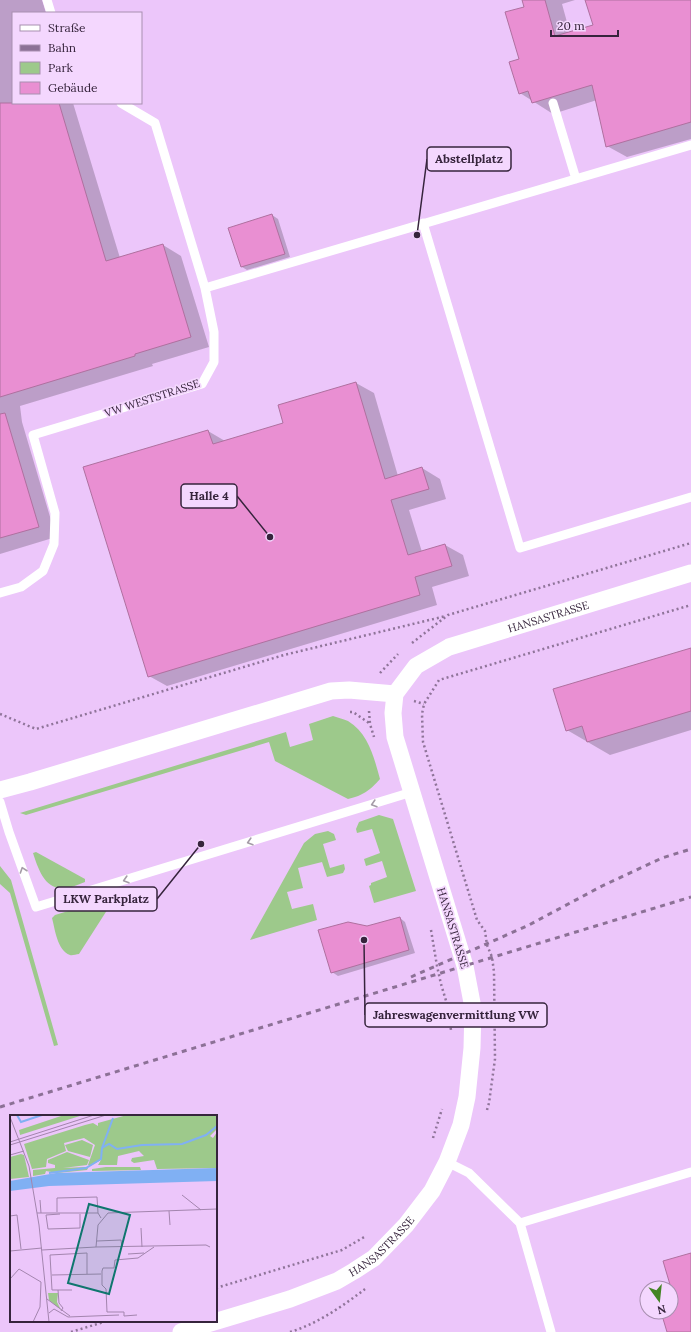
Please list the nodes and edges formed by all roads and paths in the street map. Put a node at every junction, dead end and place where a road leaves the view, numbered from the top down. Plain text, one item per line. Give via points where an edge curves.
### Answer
1 (47, 0) edge
2 (51, 12) edge
3 (553, 103) dead end
4 (123, 104) edge
5 (691, 145) edge
6 (576, 179) junction
7 (424, 223) junction
8 (205, 288) junction
9 (691, 497) edge
10 (691, 573) edge
11 (0, 594) edge
12 (691, 605) edge
13 (448, 615) dead end
14 (395, 694) junction
15 (0, 714) edge
16 (370, 724) dead end
17 (374, 740) dead end
18 (0, 790) edge
19 (412, 792) junction
20 (0, 802) edge
21 (431, 929) dead end
22 (452, 1033) dead end
23 (443, 1107) dead end
24 (484, 1117) dead end
25 (430, 1144) dead end
26 (447, 1162) junction
27 (691, 1172) edge
28 (520, 1223) junction
29 (368, 1235) dead end
30 (217, 1288) edge
31 (367, 1288) dead end
32 (217, 1321) edge
33 (104, 1322) edge
34 (214, 1322) edge
35 (71, 1332) edge
36 (181, 1332) edge
37 (290, 1332) edge
38 (551, 1332) edge

1 - 2 lane
3 - 6 lane
4 - 8 lane, VW WESTSTRASSE via 154,123
5 - 6 lane
6 - 7 lane
7 - 8 lane
7 - 9 lane via 520,548
8 - 11 lane, VW WESTSTRASSE via 214,332 214,362 202,384 33,435 55,513 54,544 43,571 21,587
10 - 14 street, HANSASTRASSE via 449,647 416,666
12 - 24 path via 439,680 424,704 423,742 477,920 485,931 492,957 496,1059 489,1103
13 - 15 path via 284,655 36,729
14 - 18 street via 331,691
14 - 19 street, HANSASTRASSE via 395,737
16 - 17 path
19 -> 20 lane via 36,907
19 - 26 street, HANSASTRASSE via 465,966 473,1008 467,1097
21 - 22 path
23 - 25 path
26 - 28 lane via 469,1173
26 - 32 street, HANSASTRASSE via 432,1191 406,1225 374,1258 337,1281 290,1299
27 - 28 lane
28 - 38 lane
29 - 30 path via 342,1250
31 - 37 path via 344,1306 301,1329
33 - 35 path
34 - 36 street, HANSASTRASSE

